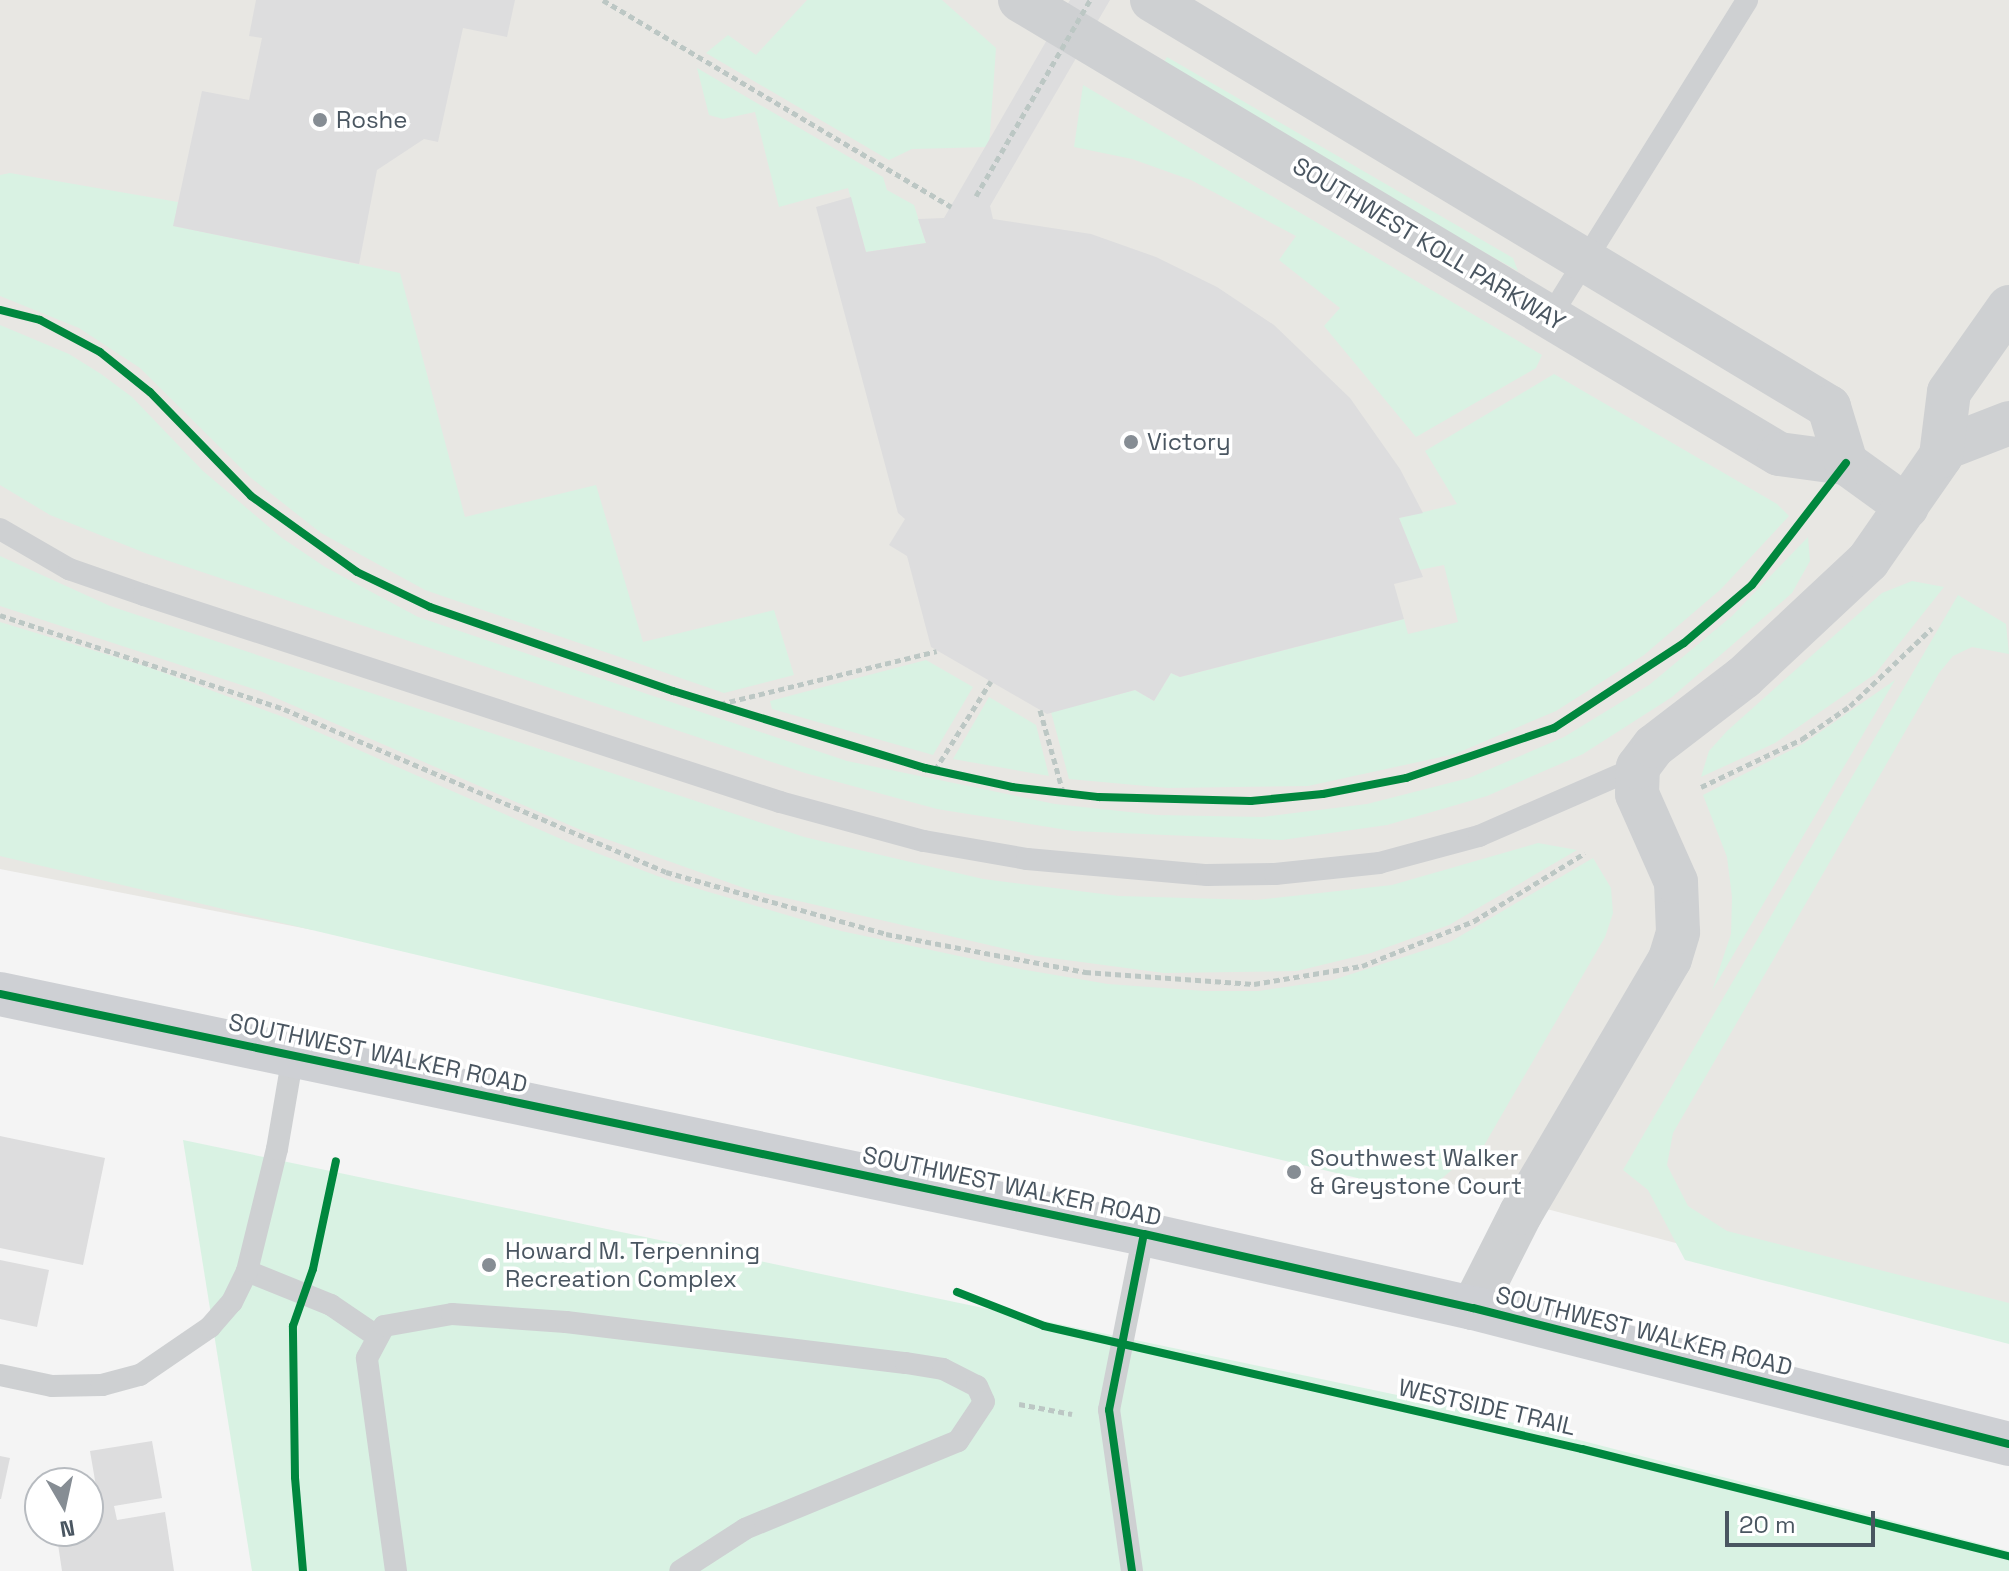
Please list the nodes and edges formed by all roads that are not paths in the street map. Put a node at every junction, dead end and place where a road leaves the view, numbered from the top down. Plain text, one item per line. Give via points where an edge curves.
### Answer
1 (1020, 0) edge
2 (1152, 0) edge
3 (1740, 2) edge
4 (1585, 259) junction
5 (2009, 307) edge
6 (1550, 317) junction
7 (2009, 423) edge
8 (1945, 448) junction
9 (1846, 463) junction
10 (1907, 507) junction
11 (0, 529) edge
12 (1638, 767) junction
13 (0, 994) edge
14 (293, 1055) junction
15 (1144, 1234) junction
16 (247, 1271) junction
17 (1473, 1308) junction
18 (375, 1335) junction
19 (0, 1375) edge
20 (2009, 1444) edge
21 (396, 1571) edge
22 (680, 1571) edge
23 (1132, 1571) edge

1 - 6 street, SOUTHWEST KOLL PARKWAY
2 - 4 street
3 - 4 lane
4 - 6 lane
4 - 9 street via 1829,407
5 - 8 street via 1949,392
6 - 9 street, SOUTHWEST KOLL PARKWAY via 1779,454
7 - 8 street
8 - 10 street
9 - 10 street, SOUTHWEST KOLL PARKWAY
10 - 12 street via 1847,583 1718,700 1654,746
11 - 12 lane via 69,569 780,802 924,841 1027,859 1207,875 1379,863 1479,836
12 - 17 street via 1637,794 1676,882 1678,932 1670,959 1521,1213
13 - 14 main road, SOUTHWEST WALKER ROAD
14 - 15 main road, SOUTHWEST WALKER ROAD
14 - 16 lane
15 - 17 main road, SOUTHWEST WALKER ROAD
15 - 23 lane via 1109,1410
16 - 18 lane via 331,1305
16 - 19 lane via 232,1302 210,1327 140,1375 102,1385 52,1386
17 - 20 main road, SOUTHWEST WALKER ROAD
18 - 21 lane via 367,1358
18 - 22 lane via 384,1326 412,1317 452,1314 566,1322 943,1369 977,1386 984,1402 958,1441 745,1529

